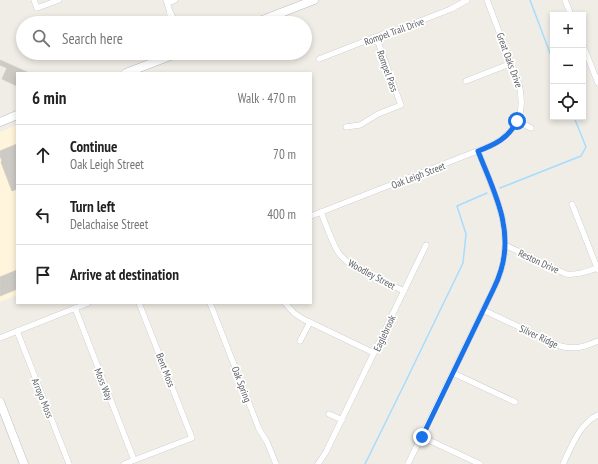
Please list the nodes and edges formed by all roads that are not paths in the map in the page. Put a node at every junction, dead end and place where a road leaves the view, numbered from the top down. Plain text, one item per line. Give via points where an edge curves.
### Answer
1 (34, 0) edge
2 (59, 0) edge
3 (175, 0) edge
4 (314, 0) edge
5 (467, 0) edge
6 (488, 0) edge
7 (565, 0) edge
8 (167, 1) edge
9 (170, 12) junction
10 (570, 12) edge
11 (170, 16) edge
12 (172, 16) edge
13 (273, 16) edge
14 (376, 36) junction
15 (584, 48) edge
16 (319, 59) dead end
17 (160, 60) edge
18 (512, 63) junction
19 (129, 72) edge
20 (466, 81) dead end
21 (598, 84) edge
22 (16, 115) edge
23 (517, 121) junction
24 (0, 122) edge
25 (346, 127) dead end
26 (531, 128) dead end
27 (478, 151) junction
28 (572, 204) dead end
29 (321, 212) junction
30 (312, 216) edge
31 (426, 245) dead end
32 (505, 245) junction
33 (598, 270) edge
34 (404, 291) junction
35 (85, 304) edge
36 (139, 304) edge
37 (210, 304) edge
38 (286, 304) edge
39 (74, 308) junction
40 (483, 310) junction
41 (310, 322) junction
42 (16, 331) junction
43 (0, 338) edge
44 (300, 341) dead end
45 (598, 341) edge
46 (374, 353) junction
47 (453, 373) junction
48 (0, 402) edge
49 (515, 402) dead end
50 (329, 414) dead end
51 (598, 415) edge
52 (342, 420) junction
53 (422, 437) junction
54 (134, 460) junction
55 (24, 464) edge
56 (69, 464) edge
57 (124, 464) edge
58 (276, 464) edge
59 (318, 464) edge
60 (408, 464) edge
61 (480, 464) edge
62 (563, 464) edge

1 - 2 street via 37,8
3 - 8 street
4 - 13 main road
5 - 14 street, Rompel Trail Drive via 451,9
6 - 18 street, Great Oaks Drive
7 - 10 street
8 - 9 street
9 - 11 street
9 - 12 street
14 - 16 street, Rompel Trail Drive
14 - 25 street, Rompel Pass via 401,105 360,125
15 - 21 street
17 - 19 main road
18 - 20 street
18 - 23 street, Great Oaks Drive via 521,93 521,109
22 - 24 main road
23 - 26 street
23 - 27 street, Oak Leigh Street via 513,129 499,142
27 - 29 street, Oak Leigh Street
27 - 32 street via 502,216 506,235
28 - 33 street
29 - 30 street, Oak Leigh Street
29 - 34 street, Woodley Street via 333,242 344,259 357,269
31 - 34 street, Eaglebrook
32 - 33 street, Reston Drive via 566,274
32 - 40 street via 501,270
34 - 46 street, Eaglebrook
35 - 39 street
36 - 54 street, Bent Moss via 192,438
37 - 58 street, Oak Spring via 259,429
38 - 41 street via 294,313
39 - 42 street
39 - 54 street, Moss Way
40 - 45 street, Silver Ridge via 560,346 576,348
40 - 47 street
41 - 44 street
41 - 46 street
42 - 43 street
42 - 56 street, Arroyo Moss
46 - 52 street, Eaglebrook
47 - 49 street
47 - 53 street
48 - 55 main road
50 - 52 street
51 - 62 street via 586,422 580,430
52 - 59 street, Eaglebrook
53 - 60 street
53 - 61 street
54 - 57 street

